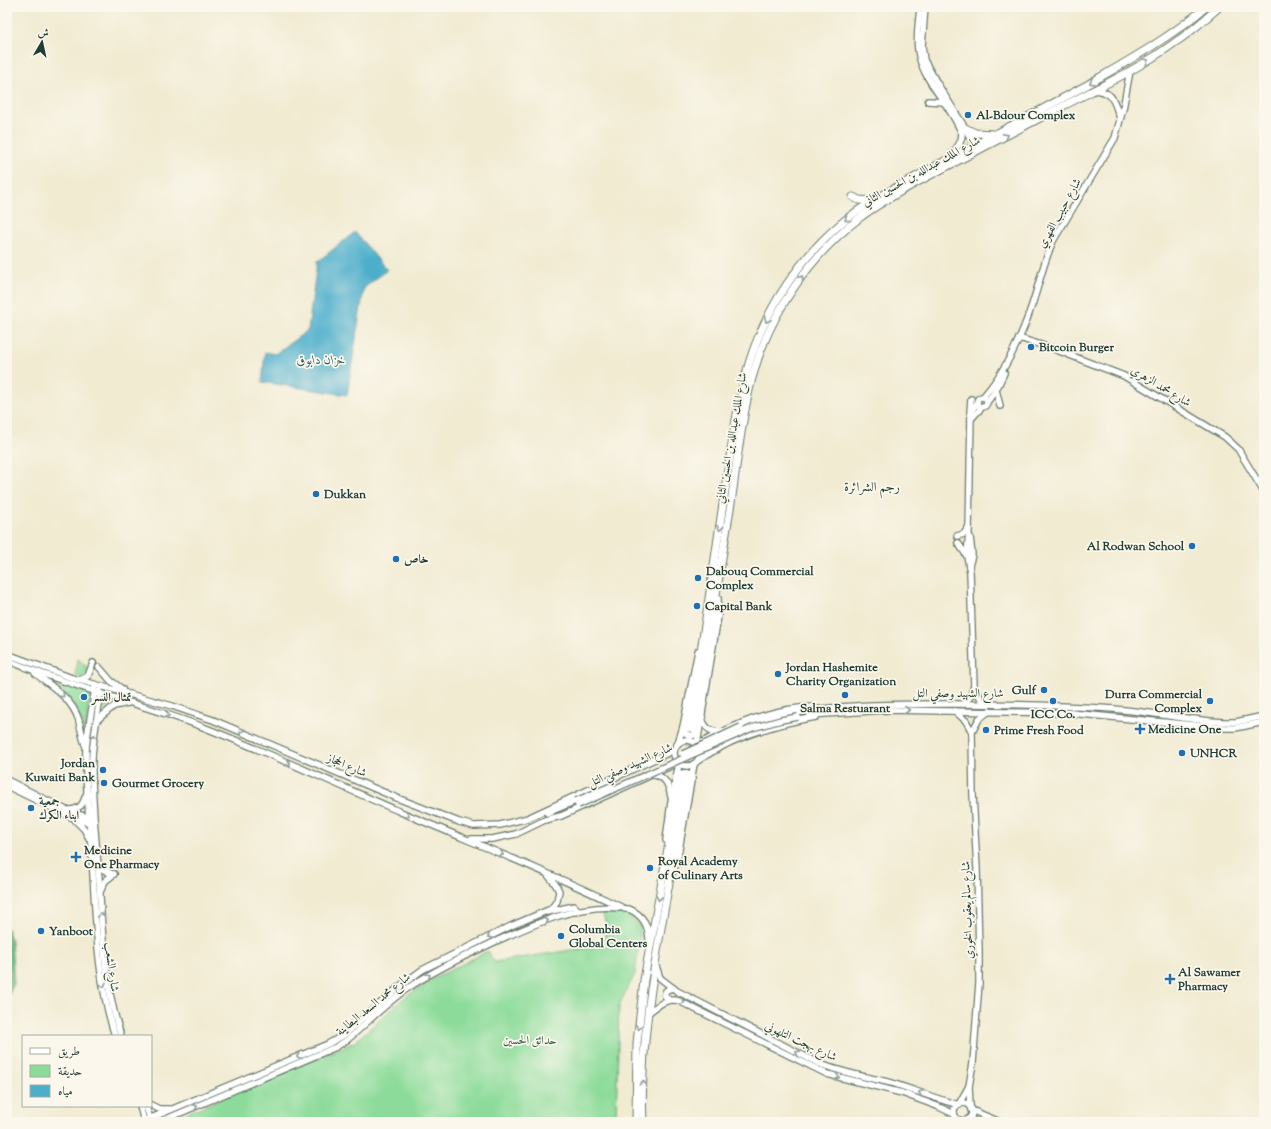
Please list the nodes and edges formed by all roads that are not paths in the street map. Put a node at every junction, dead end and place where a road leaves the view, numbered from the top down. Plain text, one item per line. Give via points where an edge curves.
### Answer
1 (920, 7) edge
2 (924, 7) edge
3 (1206, 7) edge
4 (1219, 7) edge
5 (1130, 71) junction
6 (1093, 90) junction
7 (928, 102) dead end
8 (944, 102) junction
9 (1120, 118) junction
10 (965, 128) junction
11 (995, 134) junction
12 (976, 148) junction
13 (948, 159) junction
14 (853, 197) dead end
15 (873, 200) junction
16 (1020, 338) junction
17 (996, 390) junction
18 (971, 399) dead end
19 (984, 402) junction
20 (977, 404) junction
21 (1000, 406) dead end
22 (971, 417) junction
23 (1264, 492) edge
24 (969, 529) junction
25 (956, 536) dead end
26 (958, 543) dead end
27 (967, 556) junction
28 (969, 566) junction
29 (717, 587) junction
30 (7, 654) edge
31 (7, 660) edge
32 (93, 663) dead end
33 (99, 667) dead end
34 (32, 671) junction
35 (80, 680) junction
36 (974, 686) junction
37 (97, 689) junction
38 (132, 694) junction
39 (130, 703) junction
40 (963, 704) junction
41 (986, 704) junction
42 (1098, 708) junction
43 (1109, 709) junction
44 (841, 710) junction
45 (702, 711) junction
46 (955, 711) junction
47 (989, 711) junction
48 (1098, 715) junction
49 (1108, 716) junction
50 (1264, 716) edge
51 (96, 722) junction
52 (1264, 722) edge
53 (691, 729) junction
54 (721, 732) junction
55 (972, 732) junction
56 (715, 735) junction
57 (678, 744) junction
58 (697, 744) junction
59 (722, 745) junction
60 (86, 748) junction
61 (674, 750) junction
62 (657, 759) junction
63 (697, 762) junction
64 (679, 763) junction
65 (666, 769) junction
66 (653, 775) junction
67 (684, 778) junction
68 (7, 780) edge
69 (7, 786) edge
70 (87, 793) junction
71 (671, 802) junction
72 (577, 803) junction
73 (66, 810) junction
74 (71, 817) junction
75 (528, 818) junction
76 (92, 820) junction
77 (545, 820) junction
78 (465, 838) junction
79 (91, 844) junction
80 (97, 863) junction
81 (546, 873) junction
82 (666, 881) junction
83 (99, 894) junction
84 (625, 909) junction
85 (545, 912) junction
86 (576, 912) junction
87 (511, 926) junction
88 (514, 933) junction
89 (648, 955) junction
90 (655, 963) junction
91 (673, 988) junction
92 (669, 1000) junction
93 (648, 1014) junction
94 (115, 1035) edge
95 (121, 1035) edge
96 (969, 1086) junction
97 (959, 1104) junction
98 (152, 1106) edge
99 (140, 1107) edge
100 (146, 1107) edge
101 (172, 1109) junction
102 (971, 1109) junction
103 (954, 1114) junction
104 (173, 1116) junction
105 (151, 1120) edge
106 (966, 1121) edge
107 (144, 1122) edge
108 (159, 1122) edge
109 (169, 1122) edge
110 (636, 1122) edge
111 (644, 1122) edge
112 (978, 1122) edge
113 (1000, 1122) edge

1 - 8 street via 919,57 926,74
2 - 10 street via 924,60
3 -> 11 highway, شارع الملك عبدالله بن الحسين الثاني via 1166,39
5 -> 4 highway, شارع الملك عبدالله بن الحسين الثاني via 1176,42
5 - 6 highway, شارع الملك عبدالله بن الحسين الثاني
5 - 9 street, شارع حبيب الفهري
6 - 9 street via 1109,93
12 -> 6 highway, شارع الملك عبدالله بن الحسين الثاني
7 - 8 street
8 - 13 street via 962,134 959,145
9 - 16 street, شارع حبيب الفهري via 1115,138 1108,151 1053,241
10 - 11 highway via 975,133
10 - 12 street
11 - 12 highway, شارع الملك عبدالله بن الحسين الثاني
12 - 13 highway, شارع الملك عبدالله بن الحسين الثاني
29 -> 12 highway, شارع الملك عبدالله بن الحسين الثاني via 752,378 762,347 787,297 818,257 862,216
13 - 15 highway, شارع الملك عبدالله بن الحسين الثاني
14 - 15 highway
15 -> 53 highway, شارع الملك عبدالله بن الحسين الثاني via 841,224 807,258 776,303 756,344 748,368 736,426
16 - 17 street, شارع حبيب الفهري
16 - 19 street, شارع حبيب الفهري
16 - 23 street, شارع محمد الزهري via 1124,376 1225,437 1238,449
17 - 19 street, شارع حبيب الفهري
17 - 21 street
18 - 22 street
19 - 20 street via 980,406
19 - 20 street via 978,399
19 - 22 street
20 - 22 street via 972,410
22 - 24 street
24 - 25 street via 964,534
24 - 27 street
24 - 28 street via 972,551
26 - 27 street
27 - 28 street
28 - 36 street
29 - 45 street via 718,616
29 - 53 highway, شارع الملك عبدالله بن الحسين الثاني
30 - 35 street, شارع الحجاز
31 - 34 street, شارع الحجاز
32 - 35 street via 88,676
33 - 38 street via 118,687
34 - 37 street, شارع الحجاز
34 -> 60 street via 72,706
35 - 37 street, شارع الحجاز
36 - 40 street via 970,697
36 - 41 street
37 - 38 street, شارع الحجاز
37 - 39 street, شارع الحجاز
37 - 51 street, شارع الشعب
37 - 60 street, شارع الشعب
75 -> 38 street, شارع الحجاز via 494,826 474,826 459,822 213,720
39 - 51 street via 114,706
39 -> 78 street, شارع الحجاز via 205,728
40 - 41 street, شارع الشهيد وصفي التل
40 - 44 street, شارع الشهيد وصفي التل via 872,704
41 - 42 street, شارع الشهيد وصفي التل
42 - 43 street, شارع الشهيد وصفي التل
42 - 48 street
43 - 49 street
43 - 50 street, شارع الشهيد وصفي التل via 1223,722
44 -> 46 street, شارع الشهيد وصفي التل
44 - 54 street via 805,708 774,713
44 - 59 street via 750,733
44 - 72 street, شارع الشهيد وصفي التل, bridge via 799,715 752,728
45 - 53 street
45 - 54 street via 706,727
46 - 47 street, شارع الشهيد وصفي التل
46 - 55 street via 966,721
47 - 48 street, شارع الشهيد وصفي التل
47 - 55 street via 979,719
48 - 49 street, شارع الشهيد وصفي التل
49 - 52 street, شارع الشهيد وصفي التل via 1224,728
76 -> 51 street, شارع الشعب via 92,757
53 - 57 street
53 - 58 street
54 - 56 street
55 - 96 street, شارع سالم يعقوب الخوري via 979,979
56 - 58 street
56 - 59 street via 712,744
57 - 58 street via 686,740
57 - 61 street
58 - 63 street via 700,752
59 - 63 street
60 - 70 street, شارع الشعب
61 - 62 street, شارع الحجاز
61 - 64 street via 674,757
62 - 65 street via 666,760
62 - 75 street, شارع الحجاز
63 - 64 street via 687,766
63 - 67 street
64 - 65 street, شارع الحجاز
64 - 67 street
65 - 66 street, شارع الحجاز
66 - 71 street via 661,777 667,783
66 - 77 street, شارع الحجاز via 567,814
67 - 71 street
67 - 82 highway
67 - 82 street via 677,861
68 - 73 street
69 - 74 street
70 - 73 street via 80,808
70 - 76 street, شارع الشعب
71 - 82 street via 663,864
72 - 75 street, شارع الشهيد وصفي التل
72 - 77 street, شارع الشهيد وصفي التل
73 - 76 street
74 - 76 street
74 - 79 street via 84,828
76 - 79 street, شارع الشعب
76 - 80 street, شارع الشعب
77 - 78 street, شارع الحجاز via 516,834 500,838
78 -> 81 street, شارع الحجاز
79 -> 94 street, شارع الشعب via 101,977
80 - 83 street, شارع الشعب
80 - 83 street via 113,874 105,881
81 - 84 street, شارع الحجاز
81 - 85 street, شارع محمد السعد البطاينة via 556,885 559,895 556,904
82 -> 89 highway
82 - 90 highway
95 -> 83 street, شارع الشعب via 113,1012 106,968
84 - 86 street, شارع محمد السعد البطاينة via 600,907
84 - 89 street, شارع الحجاز via 635,912 646,925 649,937
85 - 86 street via 574,906
85 - 87 street, شارع محمد السعد البطاينة
88 -> 86 street, شارع محمد السعد البطاينة
87 - 88 street
87 -> 101 street, شارع محمد السعد البطاينة via 413,976 340,1038
104 -> 88 street, شارع محمد السعد البطاينة via 336,1046 347,1040 420,980
89 -> 110 highway via 637,1043
90 - 91 street, شارع بهجت التلهوني via 660,978
90 - 93 highway
91 - 92 street via 665,992
97 -> 91 street, شارع بهجت التلهوني via 829,1068 746,1028
92 - 93 street
92 -> 103 street, شارع بهجت التلهوني via 679,1000 827,1074 902,1093
111 -> 93 highway
96 - 97 street, شارع سالم يعقوب الخوري
96 - 102 street, شارع سالم يعقوب الخوري
97 - 102 street
97 - 103 street
98 - 101 street via 159,1109
99 - 107 street
100 - 105 street
101 - 105 street, شارع محمد السعد البطاينة
102 - 106 street via 971,1115
102 - 113 street
103 - 106 street via 958,1120
104 - 108 street, شارع محمد السعد البطاينة
104 - 109 street
105 - 107 street, شارع محمد السعد البطاينة
106 - 112 street

